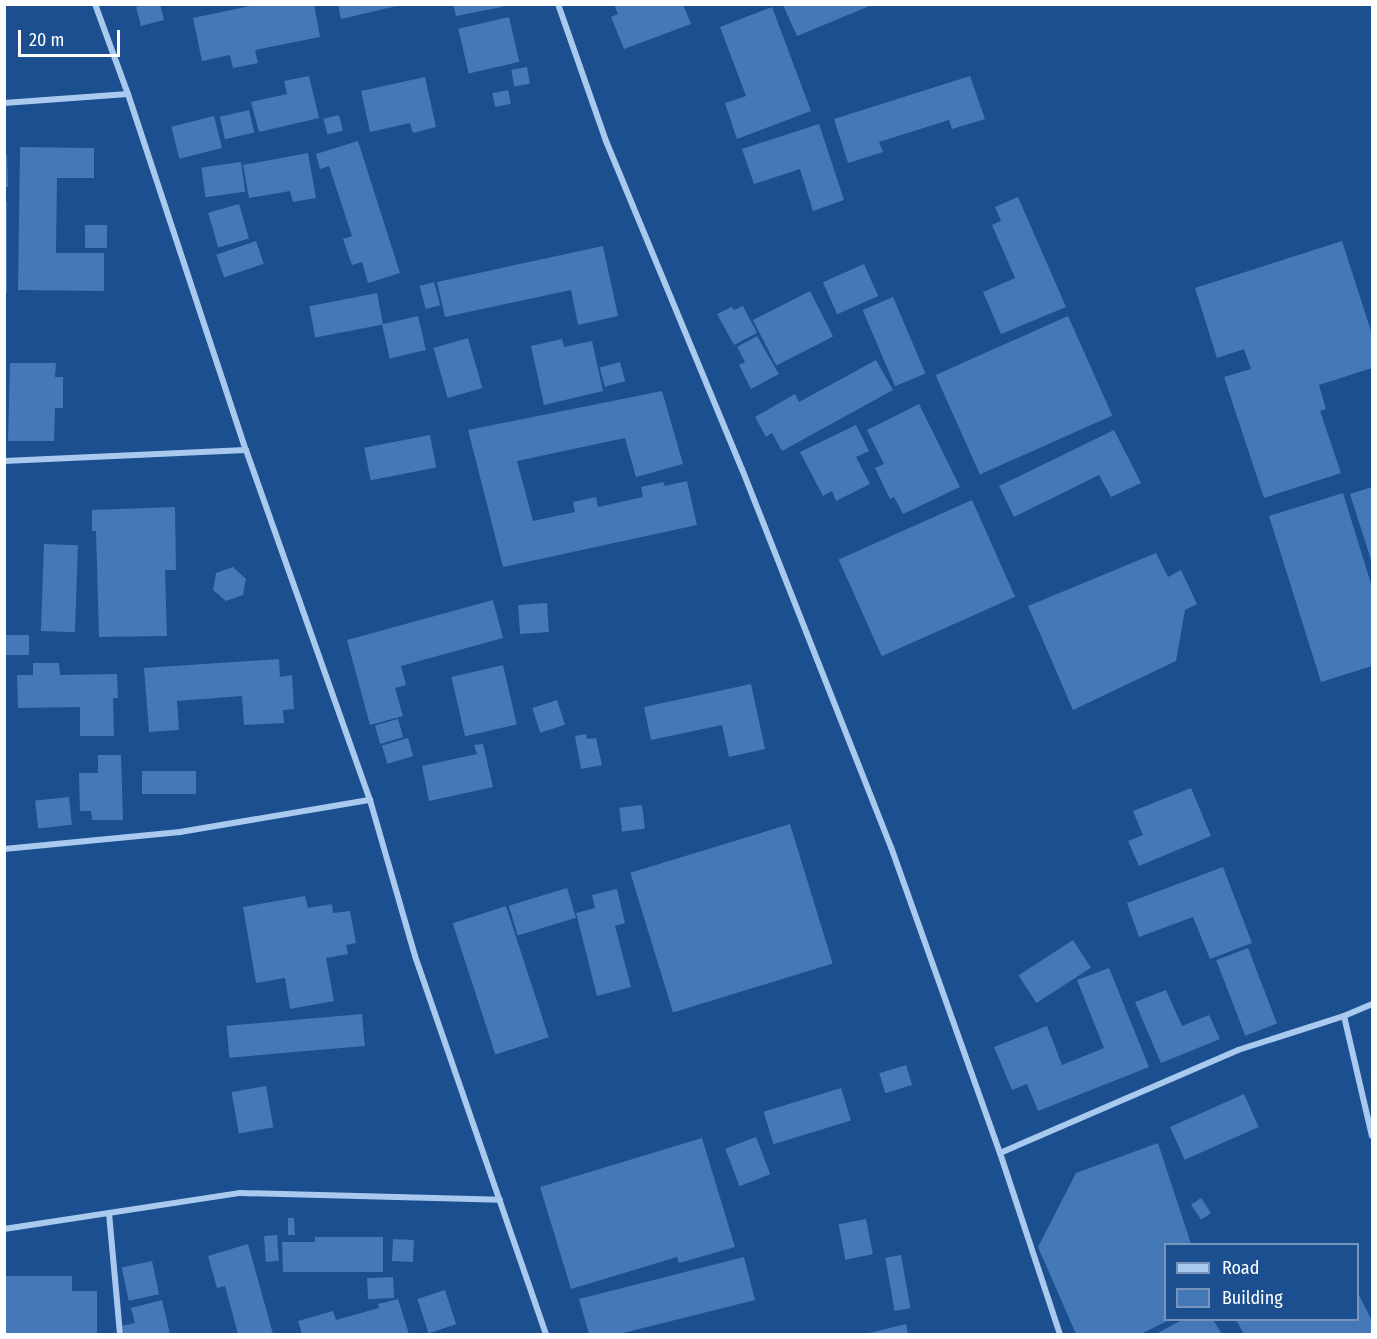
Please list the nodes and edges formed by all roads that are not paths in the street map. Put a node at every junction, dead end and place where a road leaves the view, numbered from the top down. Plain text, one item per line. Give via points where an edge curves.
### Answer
1 (95, 4) edge
2 (558, 4) edge
3 (128, 94) junction
4 (4, 104) edge
5 (246, 450) junction
6 (4, 461) edge
7 (370, 800) junction
8 (4, 849) edge
9 (1372, 1004) edge
10 (1344, 1016) junction
11 (1372, 1136) edge
12 (1000, 1153) junction
13 (500, 1200) junction
14 (109, 1213) junction
15 (4, 1229) edge
16 (120, 1335) edge
17 (546, 1335) edge
18 (1060, 1335) edge

1 - 3 street
2 - 12 street via 606,141 742,469 891,847
3 - 4 street
3 - 5 street
5 - 6 street
5 - 7 street
7 - 8 street via 180,832
7 - 13 street via 416,956
9 - 10 street
10 - 11 street
10 - 12 street via 1238,1050
12 - 18 street
13 - 14 street via 240,1193
13 - 17 street
14 - 15 street
14 - 16 street

